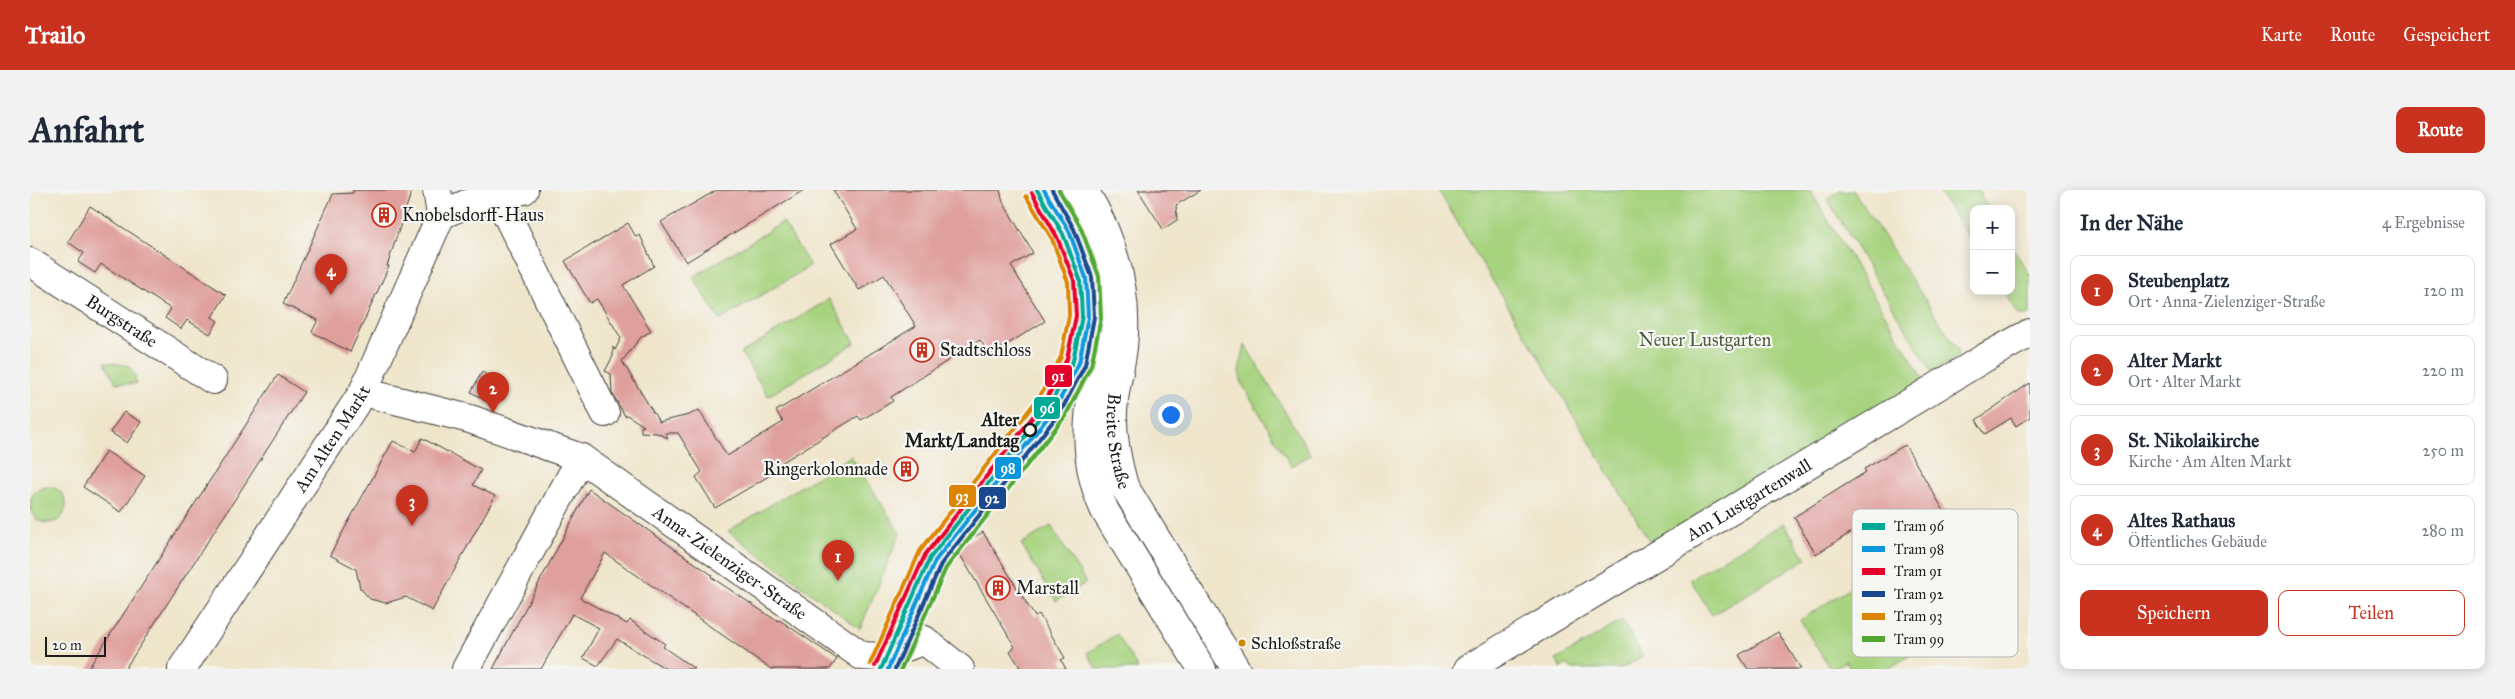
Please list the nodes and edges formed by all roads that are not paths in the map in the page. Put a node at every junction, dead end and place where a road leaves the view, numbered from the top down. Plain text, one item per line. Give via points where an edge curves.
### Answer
1 (524, 190) edge
2 (1060, 190) edge
3 (1084, 190) edge
4 (497, 195) junction
5 (439, 203) edge
6 (30, 262) edge
7 (2030, 333) edge
8 (212, 380) dead end
9 (363, 392) junction
10 (605, 414) dead end
11 (581, 458) junction
12 (924, 640) junction
13 (182, 669) edge
14 (466, 669) edge
15 (908, 669) edge
16 (960, 669) edge
17 (1202, 669) edge
18 (1236, 669) edge
19 (1468, 669) edge

1 - 4 street
2 - 17 street, Breite Straße via 1090,242 1102,295 1104,332 1089,423 1094,483 1105,512
3 - 18 street, Breite Straße via 1109,238 1120,274 1123,347 1112,419 1116,456 1124,486
4 - 5 street via 466,204
4 - 10 street
5 - 9 street, Am Alten Markt
6 - 8 street, Burgstraße
7 - 19 street, Am Lustgartenwall
9 - 11 street, Anna-Zielenziger-Straße via 470,419
9 - 13 street, Am Alten Markt
11 - 12 street, Anna-Zielenziger-Straße via 862,656 881,657
11 - 14 street
12 - 15 street
12 - 16 street

